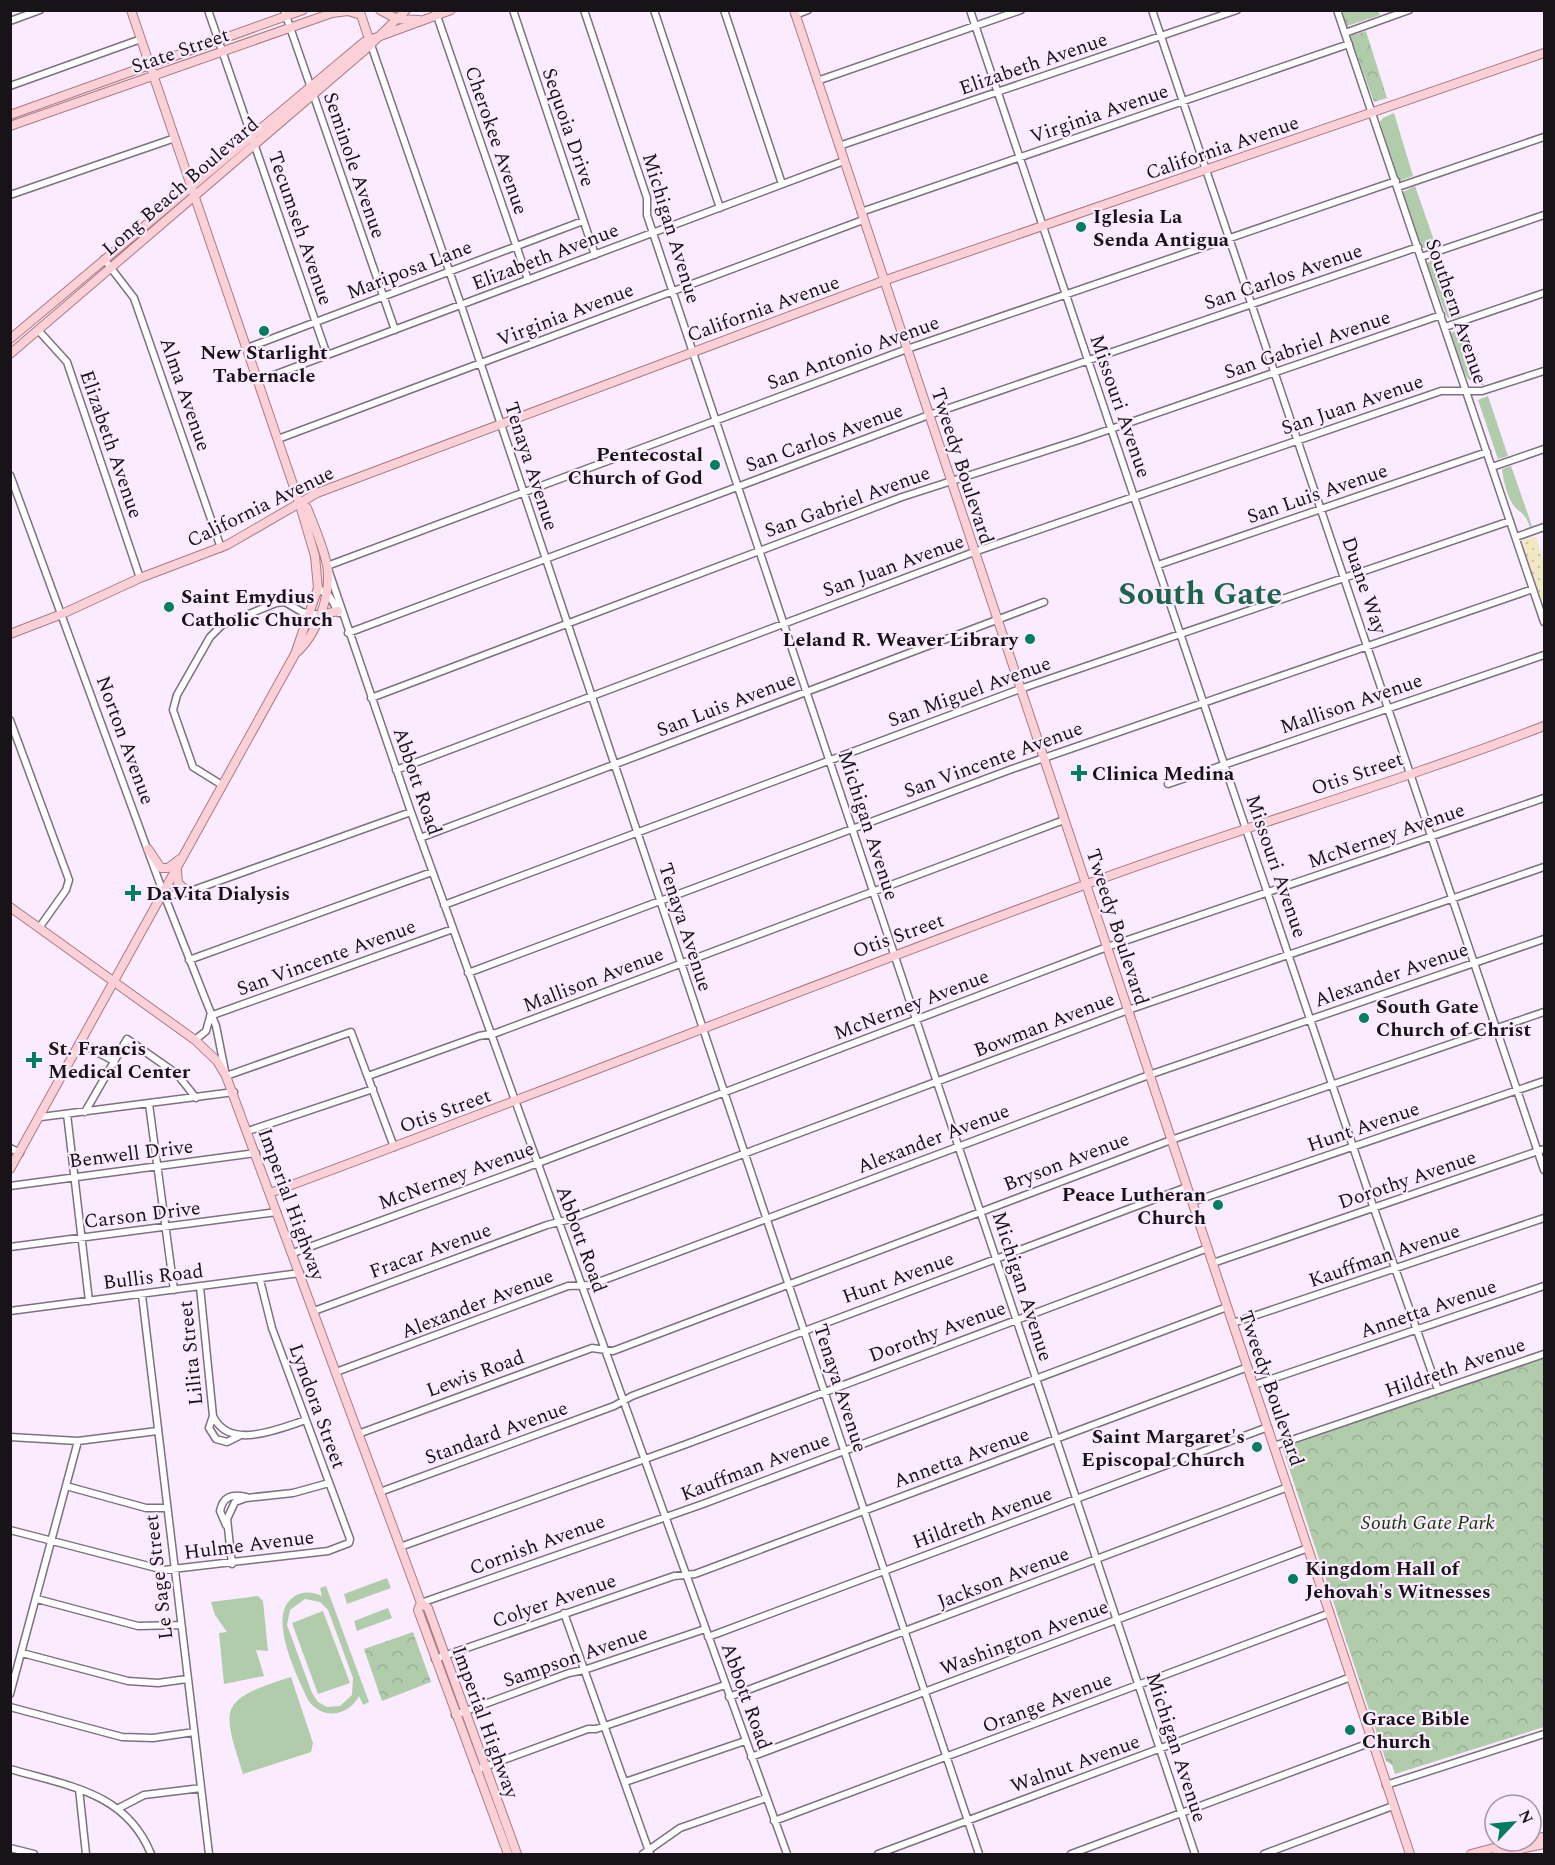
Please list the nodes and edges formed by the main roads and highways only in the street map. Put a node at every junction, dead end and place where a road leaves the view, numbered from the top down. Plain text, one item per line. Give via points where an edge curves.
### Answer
1 (131, 10) edge
2 (303, 10) edge
3 (380, 10) edge
4 (406, 10) edge
5 (451, 10) edge
6 (360, 13) edge
7 (794, 13) edge
8 (285, 14) edge
9 (434, 15) edge
10 (397, 19) junction
11 (370, 42) junction
12 (1545, 53) edge
13 (149, 65) junction
14 (153, 76) junction
15 (11, 115) edge
16 (13, 126) edge
17 (253, 140) junction
18 (192, 186) junction
19 (195, 195) junction
20 (883, 280) junction
21 (49, 307) junction
22 (38, 330) junction
23 (13, 337) edge
24 (10, 348) edge
25 (10, 354) edge
26 (299, 502) junction
27 (339, 611) road end
28 (320, 615) junction
29 (10, 634) edge
30 (295, 654) junction
31 (1545, 726) edge
32 (148, 849) road end
33 (184, 856) junction
34 (177, 869) junction
35 (1086, 884) junction
36 (188, 892) road end
37 (10, 907) edge
38 (113, 982) junction
39 (10, 1169) edge
40 (270, 1193) junction
41 (421, 1603) junction
42 (1545, 1845) edge
43 (508, 1854) edge
44 (517, 1854) edge
45 (1410, 1854) edge
46 (1497, 1854) edge

1 - 13 main road
2 - 8 main road, State Street
3 - 10 main road
4 - 10 main road, Long Beach Boulevard
5 - 9 main road
6 - 11 main road, Tenaya Avenue
6 - 14 main road, State Street via 340,12
7 - 20 main road, Tweedy Boulevard
8 - 13 main road, State Street
9 - 10 main road via 413,21
9 - 11 main road
10 - 11 main road, Long Beach Boulevard
11 - 17 main road, Long Beach Boulevard via 364,42
12 - 20 main road, California Avenue
13 - 14 main road
13 - 15 main road, State Street
14 - 16 main road, State Street
14 - 18 main road
15 - 16 main road
17 - 18 main road, Long Beach Boulevard
17 - 19 main road, Long Beach Boulevard
18 - 19 main road
18 - 21 main road, Long Beach Boulevard
19 - 22 main road, Long Beach Boulevard
19 - 26 main road
20 - 26 main road, California Avenue
20 - 35 main road, Tweedy Boulevard
21 - 22 main road via 48,314 36,326
21 - 23 main road, Long Beach Boulevard
22 - 25 main road, Long Beach Boulevard
23 - 24 main road via 17,342
26 - 28 main road via 307,508 327,566
26 - 29 main road, California Avenue via 221,548
26 - 30 main road via 315,556 318,588
27 - 28 main road
28 - 30 main road
30 - 33 main road
31 - 35 main road, Otis Street
32 - 33 main road via 154,862 164,868
33 - 34 main road
34 - 36 main road via 178,883
34 - 38 main road
35 - 40 main road, Otis Street
35 - 45 main road, Tweedy Boulevard
37 - 38 main road, Imperial Highway
38 - 39 main road
38 - 40 main road, Imperial Highway via 212,1055 234,1092
40 - 41 main road, Imperial Highway
41 - 43 main road, Imperial Highway via 418,1610
41 - 44 main road, Imperial Highway via 428,1608
42 - 46 main road

